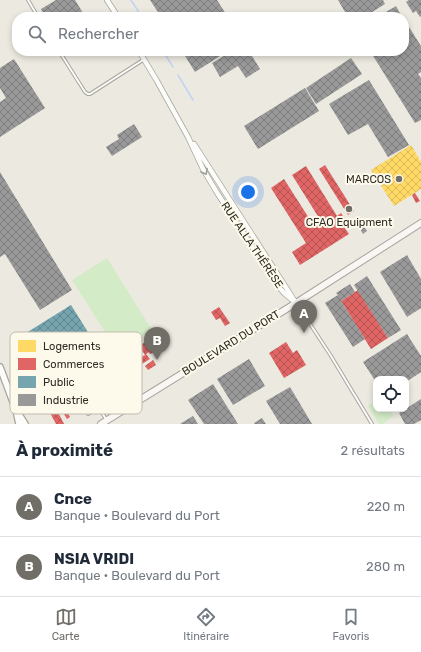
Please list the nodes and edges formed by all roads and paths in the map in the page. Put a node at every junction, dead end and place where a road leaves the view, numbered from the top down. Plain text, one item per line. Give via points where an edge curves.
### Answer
1 (28, 0) edge
2 (107, 0) edge
3 (35, 12) edge
4 (115, 12) edge
5 (62, 56) edge
6 (142, 56) edge
7 (144, 59) junction
8 (421, 223) edge
9 (296, 303) junction
10 (0, 367) edge
11 (10, 394) edge
12 (142, 398) edge
13 (17, 414) edge
14 (19, 414) edge
15 (103, 414) edge
16 (117, 414) edge
17 (107, 420) junction
18 (19, 424) edge
19 (25, 424) edge
20 (101, 424) edge
21 (372, 424) edge

1 - 3 lane
2 - 4 street
5 - 7 lane via 88,94
6 - 7 street, RUE ALLA THÉRÈSE
7 -> 9 street, RUE ALLA THÉRÈSE via 188,136
8 - 9 main road, BOULEVARD DU PORT
9 - 12 main road, BOULEVARD DU PORT
9 - 21 lane
10 - 11 street
13 - 18 street
14 - 19 street
15 - 17 lane
16 - 17 main road, BOULEVARD DU PORT
17 - 20 main road, BOULEVARD DU PORT

